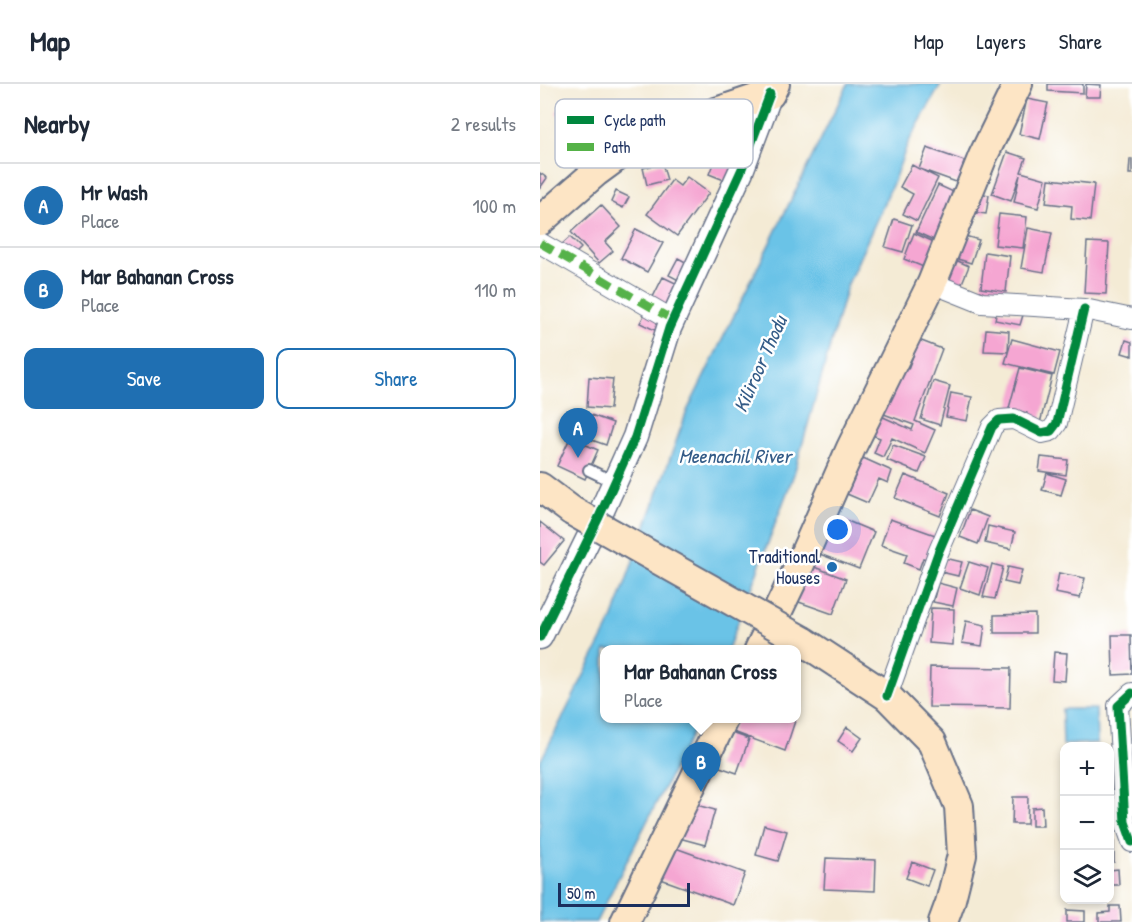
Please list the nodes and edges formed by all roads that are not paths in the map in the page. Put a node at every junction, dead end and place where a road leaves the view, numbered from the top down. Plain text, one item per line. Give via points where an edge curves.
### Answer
1 (1018, 84) edge
2 (772, 89) edge
3 (745, 99) edge
4 (753, 139) edge
5 (601, 168) edge
6 (742, 168) edge
7 (540, 221) edge
8 (540, 243) edge
9 (932, 283) junction
10 (1084, 309) junction
11 (1132, 319) edge
12 (673, 320) junction
13 (589, 470) dead end
14 (615, 483) junction
15 (540, 487) edge
16 (540, 637) edge
17 (761, 645) edge
18 (1132, 693) edge
19 (887, 696) junction
20 (722, 723) edge
21 (1132, 842) edge
22 (625, 922) edge
23 (943, 922) edge

1 - 9 main road via 983,156
2 - 3 main road
2 - 4 street
5 - 7 main road
6 - 12 street
8 - 12 street
9 - 10 street via 982,303
9 - 17 main road
10 - 11 street
10 - 19 street via 1052,431 1042,433 1014,419 999,420 992,427 938,553
12 - 14 street via 635,437
13 - 14 lane
14 - 16 street
15 - 19 main road, bridge via 572,511 803,641
18 - 21 street via 1118,706 1125,822
19 - 23 main road via 932,742 959,806 962,855
20 - 22 main road

